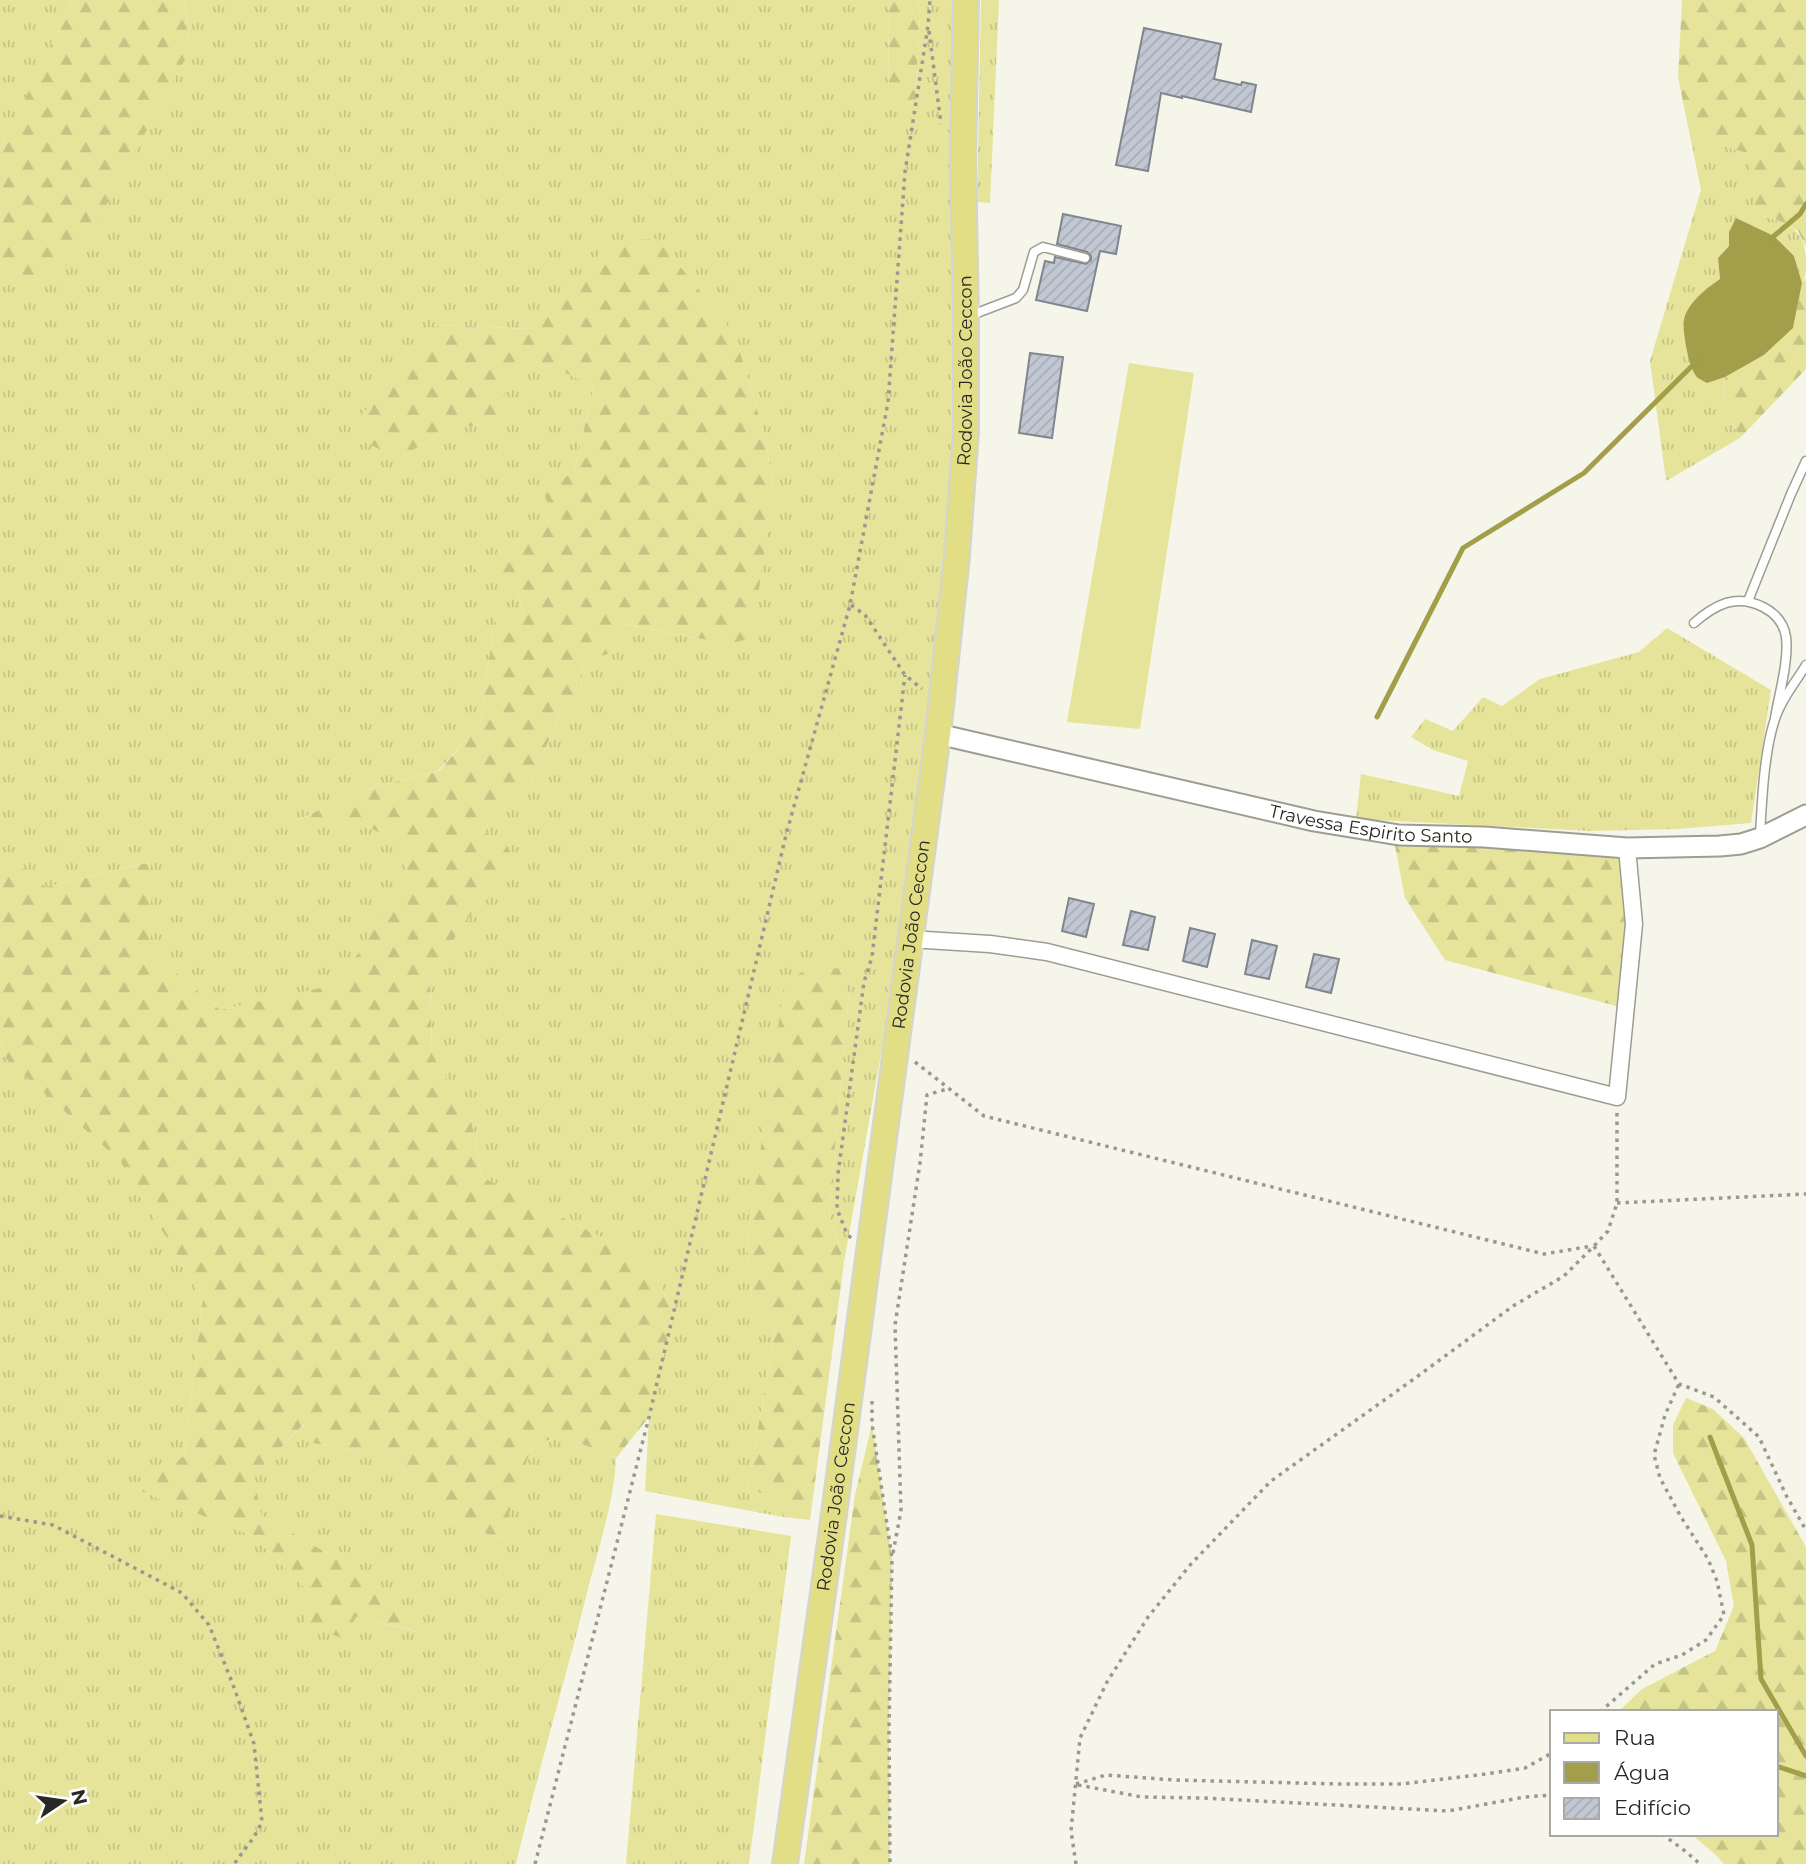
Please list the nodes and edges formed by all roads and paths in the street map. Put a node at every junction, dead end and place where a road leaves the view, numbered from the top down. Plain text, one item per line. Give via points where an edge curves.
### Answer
1 (930, 0) edge
2 (966, 0) edge
3 (928, 26) junction
4 (941, 124) dead end
5 (1085, 258) dead end
6 (966, 317) junction
7 (1806, 461) edge
8 (1748, 601) junction
9 (850, 605) junction
10 (1694, 622) dead end
11 (1806, 665) edge
12 (905, 675) junction
13 (924, 677) dead end
14 (1776, 718) junction
15 (938, 734) junction
16 (1806, 815) edge
17 (1760, 838) junction
18 (1627, 848) junction
19 (910, 939) junction
20 (896, 1048) junction
21 (948, 1088) junction
22 (1617, 1097) junction
23 (1806, 1194) edge
24 (1617, 1203) junction
25 (1594, 1246) junction
26 (868, 1260) junction
27 (1679, 1384) junction
28 (872, 1423) dead end
29 (0, 1517) edge
30 (1806, 1530) edge
31 (892, 1558) junction
32 (1602, 1710) edge
33 (1550, 1754) edge
34 (1076, 1784) junction
35 (1550, 1795) edge
36 (1665, 1836) edge
37 (234, 1864) edge
38 (535, 1864) edge
39 (785, 1864) edge
40 (890, 1864) edge
41 (1076, 1864) edge
42 (1700, 1864) edge

1 - 3 path
2 - 6 main road, Rodovia João Ceccon
3 - 4 path
3 - 9 path via 905,172 888,402
5 - 6 lane via 1038,249 1016,298
6 - 15 main road, Rodovia João Ceccon via 966,431
7 - 8 lane
8 - 10 lane via 1728,602
8 - 14 lane via 1767,608 1786,634
9 - 12 path via 865,615
9 - 38 path via 786,835 647,1425
11 - 14 lane
12 - 13 path via 923,690
12 - 26 path via 873,957 864,982 838,1174 837,1209 847,1234
14 - 17 lane via 1765,772
15 - 18 street, Travessa Espirito Santo via 1357,829
15 - 19 main road, Rodovia João Ceccon
16 - 17 street, Travessa Espirito Santo
17 - 18 street, Travessa Espirito Santo via 1720,846
18 - 22 street via 1634,923
19 - 20 main road, Rodovia João Ceccon
19 - 22 street via 1047,952
20 - 21 path
20 - 26 main road, Rodovia João Ceccon
21 - 25 path via 984,1116 1544,1254
21 - 31 path via 927,1095 895,1325 901,1511
22 - 24 path
23 - 24 path
24 - 25 path via 1608,1231
25 - 27 path
25 - 34 path via 1564,1276 1513,1306 1270,1481 1148,1617 1107,1682 1080,1738
26 - 39 main road, Rodovia João Ceccon
27 - 30 path via 1714,1397 1759,1437
27 - 32 path via 1654,1455 1660,1478 1708,1559 1724,1615 1706,1640 1655,1664
28 - 31 path
29 - 37 path via 53,1525 182,1593 209,1625 254,1744 262,1822
31 - 40 path
33 - 34 path via 1525,1768 1401,1784 1106,1775
34 - 35 path via 1142,1797 1448,1811
34 - 41 path via 1072,1831
36 - 42 path

